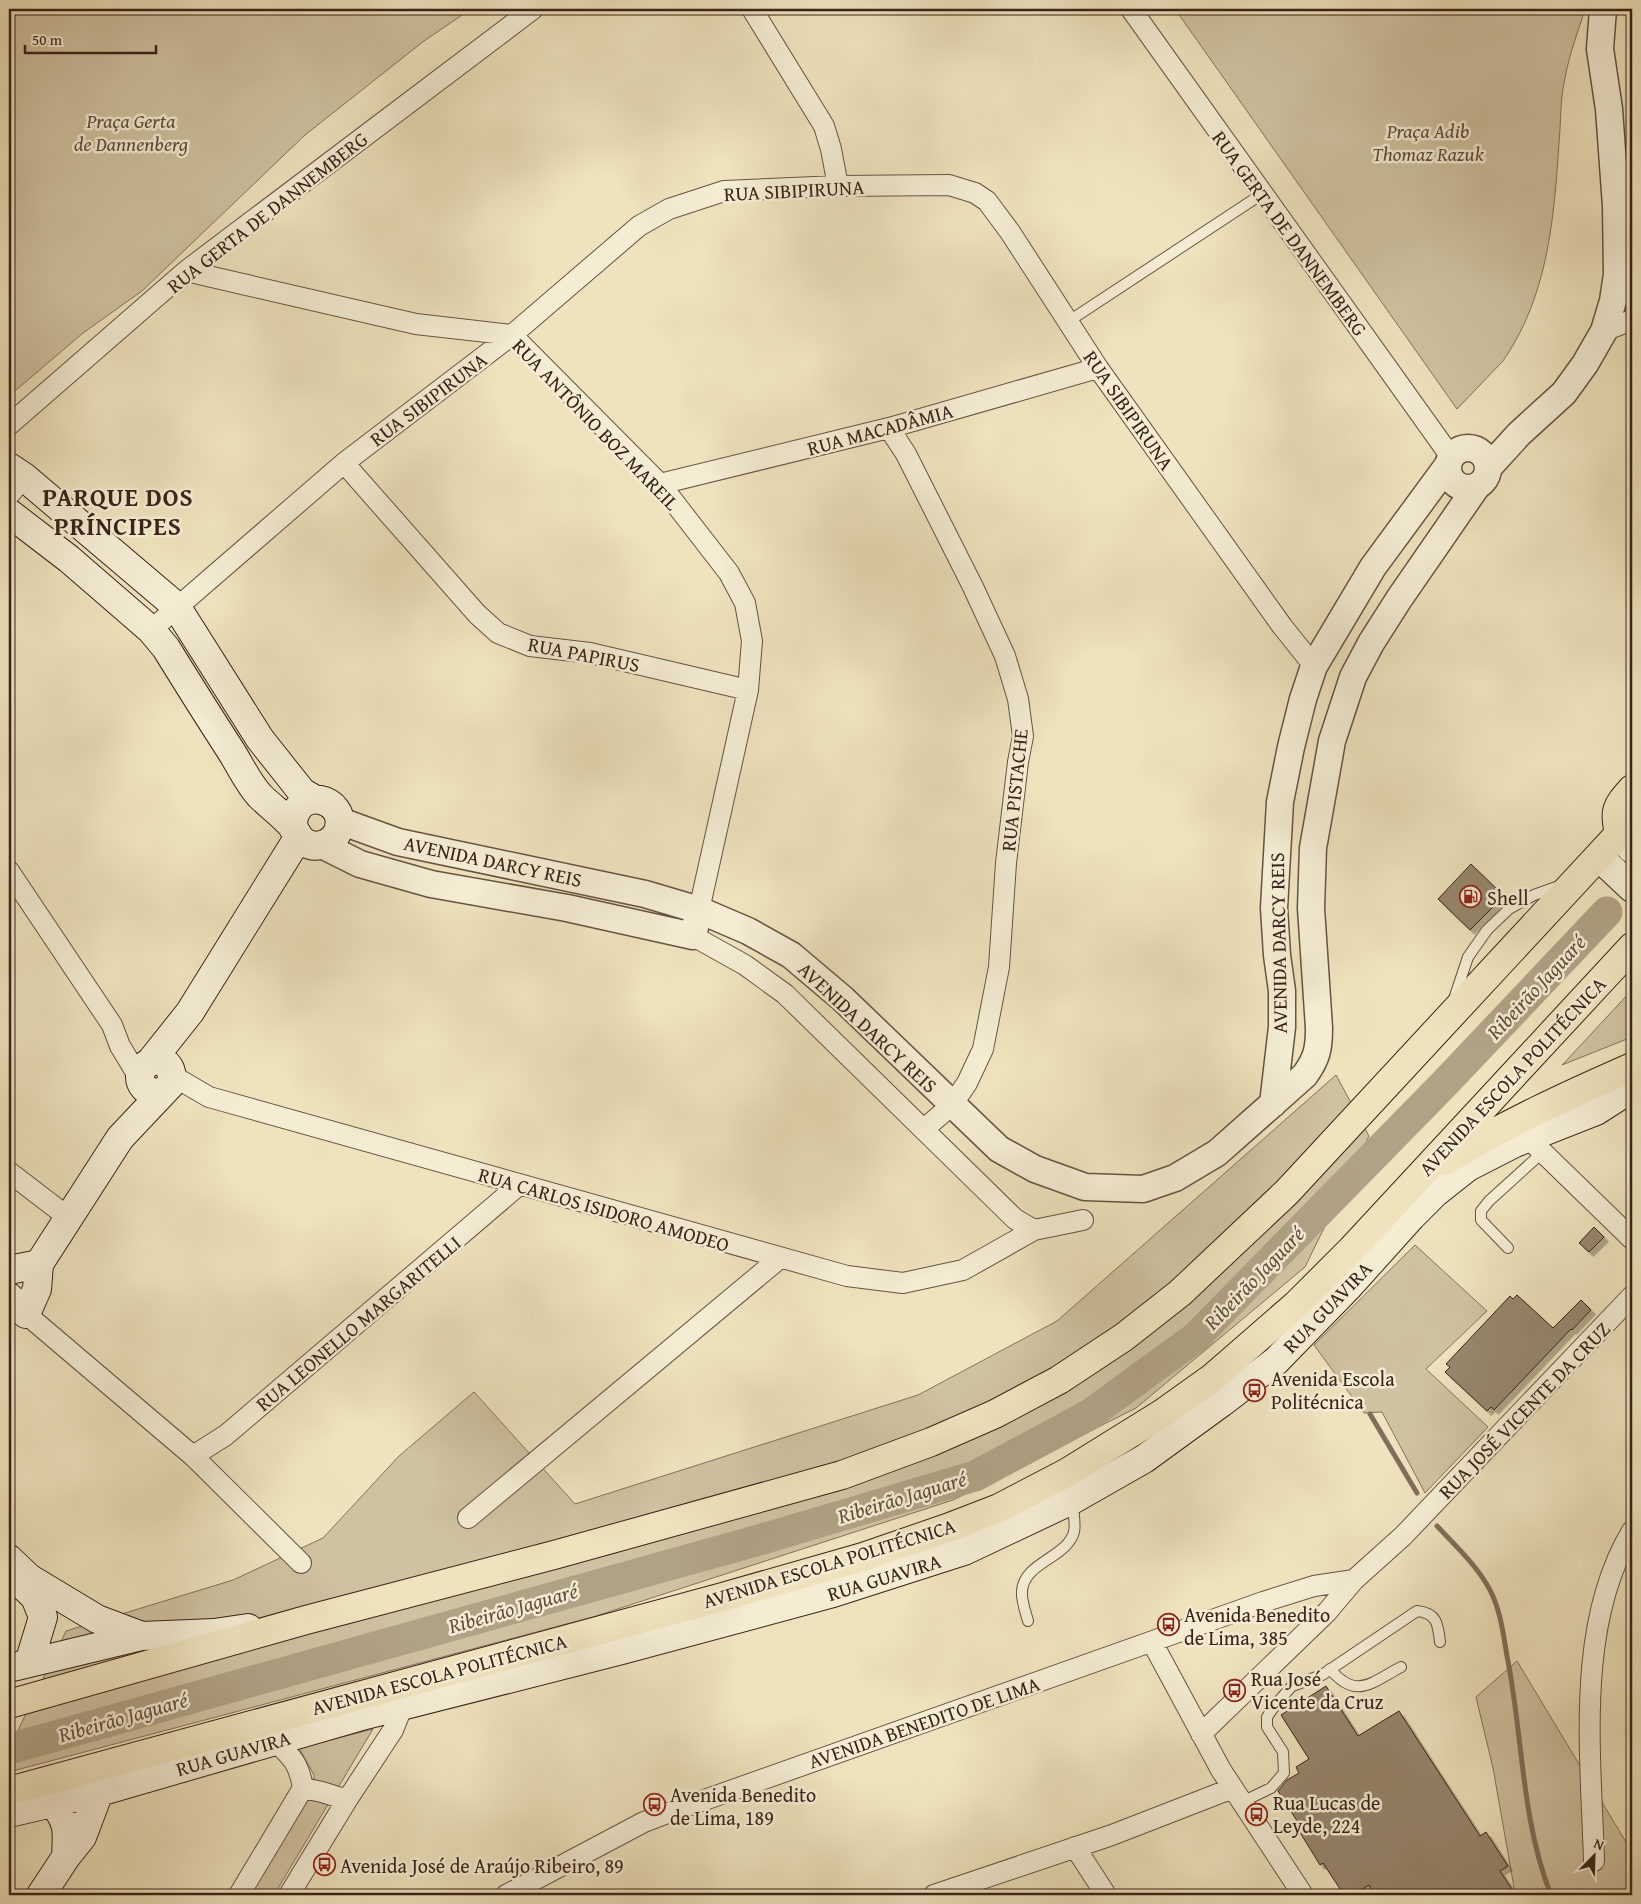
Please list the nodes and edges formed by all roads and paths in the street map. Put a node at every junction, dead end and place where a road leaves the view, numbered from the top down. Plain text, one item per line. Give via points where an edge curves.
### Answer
1 (533, 9) edge
2 (752, 9) edge
3 (1131, 9) edge
4 (1603, 9) edge
5 (838, 186) junction
6 (1262, 194) junction
7 (186, 271) junction
8 (1632, 320) edge
9 (1069, 321) junction
10 (1604, 332) junction
11 (512, 335) junction
12 (1098, 368) junction
13 (9, 425) edge
14 (889, 428) junction
15 (1449, 461) junction
16 (344, 463) junction
17 (1483, 477) junction
18 (14, 480) edge
19 (660, 484) junction
20 (9, 513) edge
21 (176, 606) junction
22 (151, 630) junction
23 (1314, 666) junction
24 (748, 690) junction
25 (1632, 789) edge
26 (314, 799) junction
27 (340, 821) junction
28 (1628, 835) edge
29 (304, 837) junction
30 (1599, 857) junction
31 (9, 871) edge
32 (615, 886) junction
33 (1632, 888) edge
34 (699, 910) junction
35 (587, 913) junction
36 (693, 936) junction
37 (1632, 947) edge
38 (1632, 1067) edge
39 (155, 1075) junction
40 (1632, 1088) edge
41 (1273, 1104) junction
42 (952, 1105) junction
43 (924, 1129) junction
44 (1535, 1145) junction
45 (9, 1172) edge
46 (1416, 1180) junction
47 (519, 1185) junction
48 (69, 1218) junction
49 (1083, 1220) dead end
50 (1034, 1230) junction
51 (1632, 1239) edge
52 (1508, 1248) dead end
53 (780, 1258) junction
54 (39, 1264) junction
55 (9, 1270) edge
56 (1632, 1296) edge
57 (18, 1306) edge
58 (193, 1456) junction
59 (1072, 1500) junction
60 (468, 1518) dead end
61 (1632, 1531) edge
62 (9, 1559) edge
63 (301, 1562) dead end
64 (9, 1574) edge
65 (1354, 1580) junction
66 (306, 1620) junction
67 (1028, 1622) dead end
68 (142, 1636) junction
69 (1152, 1642) junction
70 (1440, 1642) dead end
71 (19, 1666) edge
72 (1401, 1667) dead end
73 (1330, 1669) junction
74 (9, 1704) edge
75 (403, 1705) junction
76 (1201, 1734) junction
77 (275, 1741) junction
78 (196, 1752) junction
79 (303, 1788) junction
80 (9, 1791) edge
81 (99, 1792) junction
82 (1237, 1795) junction
83 (347, 1800) junction
84 (52, 1802) junction
85 (9, 1813) edge
86 (1075, 1847) junction
87 (66, 1857) junction
88 (1594, 1861) dead end
89 (41, 1895) edge
90 (239, 1895) edge
91 (289, 1895) edge
92 (506, 1895) edge
93 (934, 1895) edge
94 (1106, 1895) edge
95 (1303, 1895) edge

1 - 7 street, RUA GERTA DE DANNEMBERG
2 - 5 street via 824,126
3 - 6 street, RUA GERTA DE DANNEMBERG
4 - 10 street, AVENIDA DARCY REIS via 1600,49 1610,119 1617,264 1613,301
5 - 9 street, RUA SIBIPIRUNA via 949,185 975,193 987,201 1010,232
5 - 11 street, RUA SIBIPIRUNA via 724,191 670,209 639,226
6 - 9 lane
6 - 15 street, RUA GERTA DE DANNEMBERG
7 - 11 street, RUA ANTÔNIO BOZ MAREIL via 416,324
7 - 13 street, RUA GERTA DE DANNEMBERG
8 - 10 street
9 - 12 street, RUA SIBIPIRUNA
10 - 17 street, AVENIDA DARCY REIS via 1564,393 1519,434
11 - 16 street, RUA SIBIPIRUNA
11 - 19 street, RUA ANTÔNIO BOZ MAREIL
12 - 14 street, RUA MACADÂMIA
12 - 23 street, RUA SIBIPIRUNA
14 - 19 street, RUA MACADÂMIA
14 - 42 street, RUA PISTACHE via 906,454 1005,656 1018,699 1023,736 1006,863 998,976 983,1049
15 - 17 street via 1450,476 1457,484 1467,488
15 - 17 street via 1460,449 1471,447 1482,452 1488,462
15 - 23 street, AVENIDA DARCY REIS via 1373,567
16 - 21 street, RUA SIBIPIRUNA
16 - 24 street, RUA PAPIRUS via 477,614 498,632 530,646 590,653
17 - 41 street, AVENIDA DARCY REIS via 1371,643 1353,677 1343,706 1332,741 1314,848 1311,908 1319,1046 1315,1061 1305,1075
18 - 21 main road
19 - 24 street, RUA ANTÔNIO BOZ MAREIL via 729,573 745,603 752,641
20 - 22 main road, AVENIDA DARCY REIS
21 - 22 street, RUA SIBIPIRUNA
21 - 26 main road via 260,739 302,792
22 - 29 main road, AVENIDA DARCY REIS via 166,648 258,794
23 - 41 street, AVENIDA DARCY REIS via 1280,802 1274,908 1282,1018
24 - 34 street, RUA ANTÔNIO BOZ MAREIL
25 - 28 highway via 1616,812
26 - 27 main road via 332,804
26 - 29 main road via 304,802 293,818
27 - 29 main road via 336,836 330,842
27 - 32 street, AVENIDA DARCY REIS via 398,842
28 - 30 highway
29 - 35 street, AVENIDA DARCY REIS via 360,864 430,884
29 - 39 main road via 190,1012
30 - 33 main road
30 - 66 highway via 1287,1192 1180,1293 1124,1337 1059,1380 995,1414 842,1475
31 - 39 street, RUA CARLOS ISIDORO AMODEO via 112,1025 121,1031
32 - 34 street, AVENIDA DARCY REIS
32 - 35 street via 606,903
34 - 36 street, RUA ANTÔNIO BOZ MAREIL
34 - 42 street, AVENIDA DARCY REIS via 748,931 791,955 843,999
35 - 36 street, AVENIDA DARCY REIS
36 - 43 street, AVENIDA DARCY REIS via 745,965 785,994
37 - 46 highway, AVENIDA ESCOLA POLITÉCNICA
38 - 46 highway via 1523,1117
39 - 47 street, RUA CARLOS ISIDORO AMODEO via 209,1097
39 - 48 main road
40 - 44 main road, RUA GUAVIRA
41 - 42 street, AVENIDA DARCY REIS via 1217,1153 1175,1178 1143,1189 1085,1187 1035,1169 999,1148
42 - 43 street, RUA PISTACHE
43 - 50 street, AVENIDA DARCY REIS via 1000,1206
44 - 51 street
44 - 52 lane via 1481,1211 1481,1220
44 - 59 main road, RUA GUAVIRA via 1468,1167 1411,1217 1276,1361 1144,1459
45 - 48 street
46 - 78 highway, AVENIDA ESCOLA POLITÉCNICA via 1297,1304 1212,1378 1164,1413 1068,1472 999,1508 863,1557
47 - 53 street, RUA CARLOS ISIDORO AMODEO
47 - 58 street, RUA LEONELLO MARGARITELLI via 226,1435
48 - 54 main road
49 - 50 street
50 - 53 street, RUA CARLOS ISIDORO AMODEO via 964,1270 902,1283 847,1276
53 - 60 street
54 - 55 main road
54 - 57 main road via 37,1289
56 - 65 street, RUA JOSÉ VICENTE DA CRUZ via 1403,1536
57 - 58 street
58 - 63 street
59 - 67 lane via 1074,1534 1065,1546 1029,1574 1022,1591
59 - 75 main road, RUA GUAVIRA via 964,1552 909,1570 622,1650
61 - 88 street via 1622,1547 1601,1606 1592,1663
62 - 68 main road via 28,1578 97,1619
64 - 71 main road via 35,1597 43,1617
65 - 69 street, AVENIDA BENEDITO DE LIMA via 1314,1586
65 - 76 street, RUA JOSÉ VICENTE DA CRUZ via 1327,1612
66 - 68 main road via 214,1633
66 - 74 highway
68 - 71 main road
69 - 76 street
69 - 92 street, AVENIDA BENEDITO DE LIMA via 644,1822
70 - 73 lane via 1434,1617 1417,1611
72 - 73 lane via 1358,1688 1340,1681
73 - 82 lane via 1292,1686 1268,1717 1267,1727 1283,1752 1284,1774 1271,1788
75 - 77 main road, RUA GUAVIRA
75 - 83 street via 393,1730
76 - 82 street
77 - 78 main road, RUA GUAVIRA
77 - 79 street via 294,1759
78 - 80 highway, AVENIDA ESCOLA POLITÉCNICA
78 - 81 main road, RUA GUAVIRA
79 - 83 street
79 - 90 street
81 - 84 main road, RUA GUAVIRA
81 - 87 main road via 82,1837
82 - 86 street
82 - 95 street
83 - 91 street
84 - 85 main road, RUA GUAVIRA
84 - 87 main road via 65,1821
86 - 93 street
86 - 94 street
87 - 89 main road

